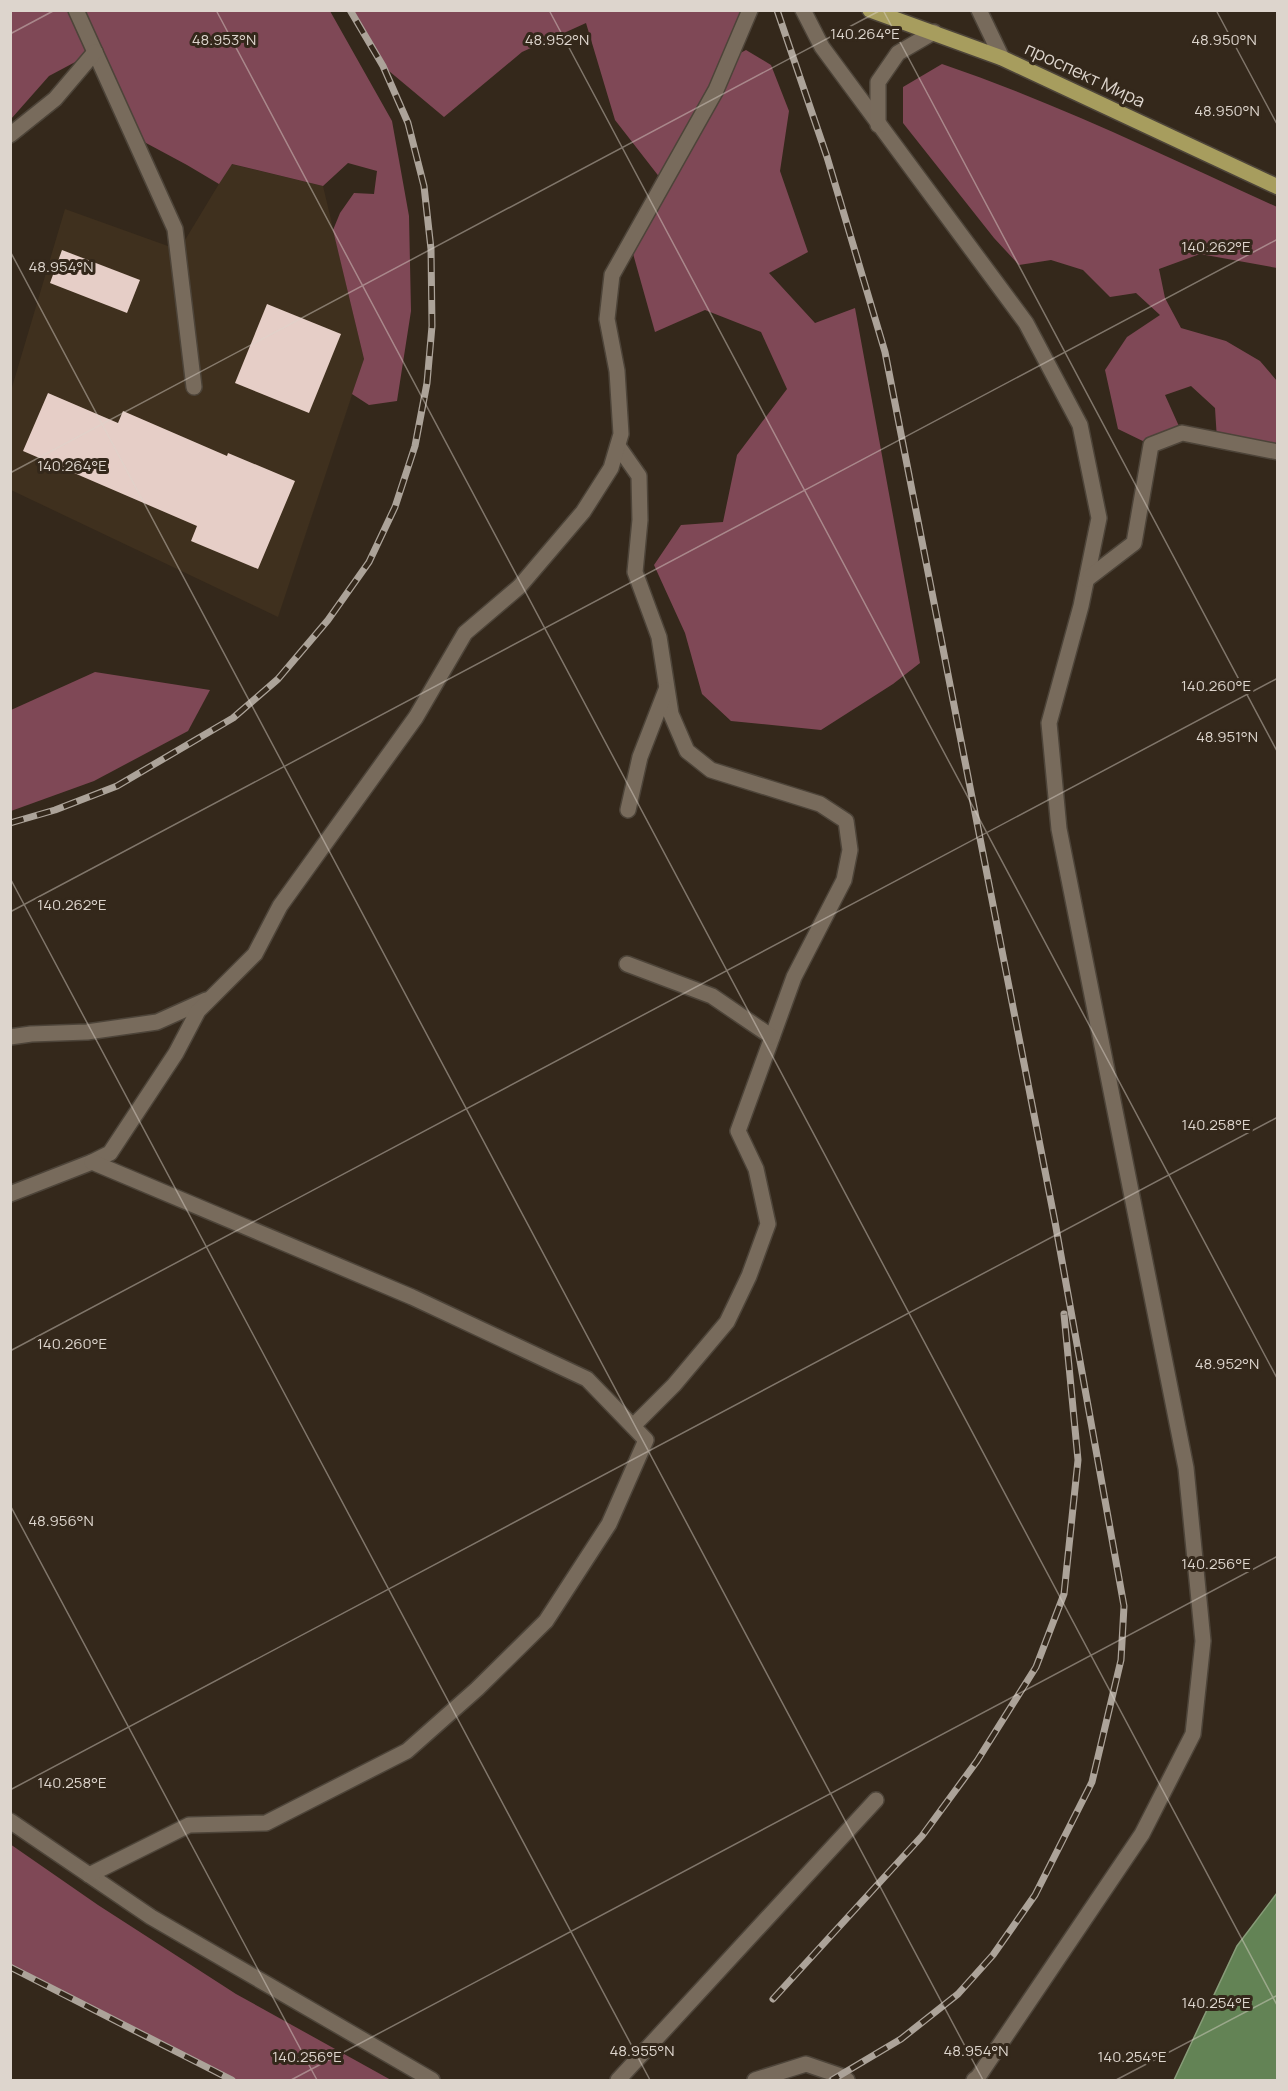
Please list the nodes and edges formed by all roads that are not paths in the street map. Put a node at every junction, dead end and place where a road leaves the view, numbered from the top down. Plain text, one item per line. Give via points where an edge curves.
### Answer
1 (76, 10) edge
2 (750, 10) edge
3 (803, 10) edge
4 (870, 10) edge
5 (979, 10) edge
6 (934, 32) junction
7 (95, 52) junction
8 (1002, 58) junction
9 (878, 125) junction
10 (10, 135) edge
11 (1278, 187) edge
12 (194, 387) dead end
13 (618, 446) junction
14 (1278, 452) edge
15 (1087, 579) junction
16 (667, 687) junction
17 (628, 810) dead end
18 (627, 964) dead end
19 (212, 997) junction
20 (772, 1037) junction
21 (10, 1038) edge
22 (92, 1162) junction
23 (10, 1194) edge
24 (633, 1426) junction
25 (876, 1800) dead end
26 (10, 1821) edge
27 (89, 1875) junction
28 (432, 2080) edge
29 (618, 2080) edge
30 (755, 2080) edge
31 (847, 2080) edge
32 (974, 2080) edge

1 - 7 street
2 - 13 street via 716,90 612,274 607,319 617,371 621,434
3 - 9 street via 822,47
4 - 6 main road, проспект Мира
5 - 8 street
6 - 8 main road, проспект Мира
6 - 9 street via 898,53 878,82
7 - 10 street via 55,99
7 - 12 street via 175,229
8 - 11 main road, проспект Мира
9 - 15 street via 1026,323 1080,425 1099,518
13 - 16 street via 639,476 635,572 659,637
13 - 19 street via 611,468 583,512 519,587 465,633 416,717 280,906 255,954
14 - 15 street via 1182,433 1151,445 1134,543
15 - 32 street via 1049,723 1059,829 1186,1468 1203,1641 1193,1734 1142,1834
16 - 17 street via 640,757
16 - 20 street via 671,714 687,751 711,770 820,804 846,821 850,850 843,880 794,977
18 - 20 street via 712,996
19 - 21 street via 157,1022
19 - 22 street via 198,1011 176,1053 110,1153
20 - 24 street via 738,1131 756,1169 768,1224 727,1322
22 - 23 street
22 - 24 street via 412,1297 587,1379
24 - 27 street via 646,1440 609,1524 546,1621 407,1751 266,1823 189,1825
25 - 29 street
26 - 27 street
27 - 28 street via 151,1917
30 - 31 street via 806,2064

